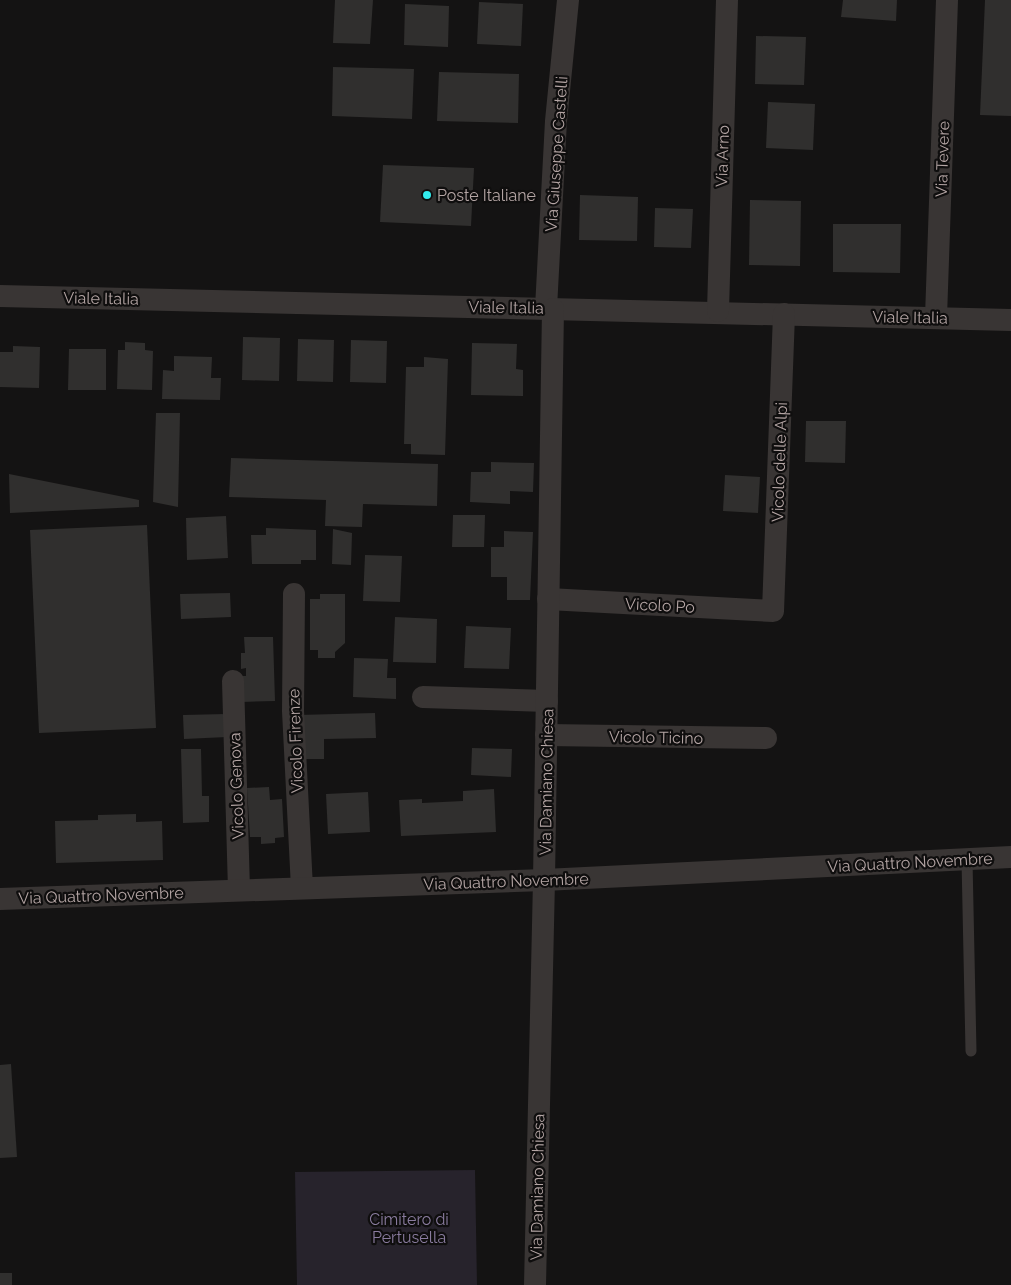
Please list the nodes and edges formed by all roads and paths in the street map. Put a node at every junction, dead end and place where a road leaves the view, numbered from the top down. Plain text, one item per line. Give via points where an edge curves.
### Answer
1 (568, 0) edge
2 (727, 0) edge
3 (948, 0) edge
4 (0, 296) edge
5 (550, 308) junction
6 (718, 312) junction
7 (784, 314) junction
8 (936, 317) junction
9 (1011, 320) edge
10 (294, 594) dead end
11 (548, 599) junction
12 (773, 611) joint
13 (233, 681) dead end
14 (423, 697) dead end
15 (547, 700) junction
16 (546, 735) junction
17 (766, 738) dead end
18 (1011, 858) edge
19 (968, 860) junction
20 (544, 880) junction
21 (302, 888) junction
22 (239, 890) junction
23 (0, 899) edge
24 (971, 1051) dead end
25 (535, 1285) edge

1 - 5 street, Via Giuseppe Castelli via 556,121
2 - 6 street, Via Arno
3 - 8 street, Via Tevere
4 - 5 street, Viale Italia
5 - 6 street, Viale Italia
5 - 11 street, Via Damiano Chiesa
6 - 7 street, Viale Italia
7 - 8 street, Viale Italia
7 - 12 street, Vicolo delle Alpi
8 - 9 street, Viale Italia
10 - 21 street, Vicolo Firenze via 293,711
11 - 12 street, Vicolo Po
11 - 15 street, Via Damiano Chiesa
13 - 22 street, Vicolo Genova
14 - 15 street
15 - 16 street, Via Damiano Chiesa
16 - 17 street, Vicolo Ticino
16 - 20 street, Via Damiano Chiesa
18 - 19 street, Via Quattro Novembre
19 - 20 street, Via Quattro Novembre
19 - 24 lane
20 - 21 street, Via Quattro Novembre
20 - 25 street, Via Damiano Chiesa
21 - 22 street, Via Quattro Novembre
22 - 23 street, Via Quattro Novembre

